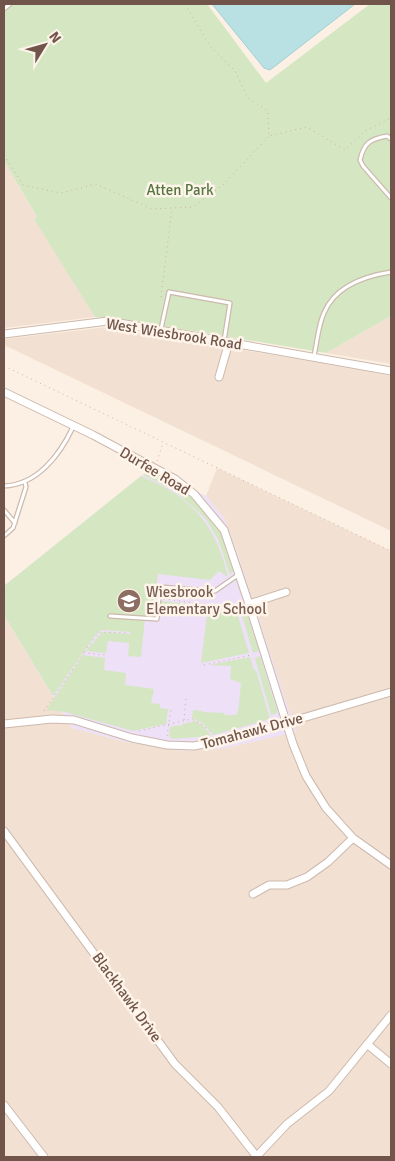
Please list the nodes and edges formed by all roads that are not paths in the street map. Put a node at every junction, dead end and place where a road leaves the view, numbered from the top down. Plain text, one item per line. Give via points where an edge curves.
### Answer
1 (10, 4) edge
2 (4, 9) edge
3 (391, 139) edge
4 (391, 198) edge
5 (391, 272) edge
6 (160, 330) junction
7 (4, 334) edge
8 (227, 341) junction
9 (314, 356) junction
10 (391, 371) edge
11 (219, 377) dead end
12 (4, 392) edge
13 (74, 426) junction
14 (25, 483) junction
15 (4, 486) edge
16 (4, 510) edge
17 (15, 524) junction
18 (4, 536) edge
19 (239, 574) junction
20 (286, 592) dead end
21 (249, 604) junction
22 (110, 616) dead end
23 (391, 692) edge
24 (286, 722) junction
25 (4, 724) edge
26 (4, 831) edge
27 (353, 838) junction
28 (391, 865) edge
29 (253, 894) dead end
30 (391, 1015) edge
31 (367, 1044) junction
32 (391, 1064) edge
33 (4, 1105) edge
34 (44, 1157) edge
35 (257, 1157) edge

1 - 2 lane
3 - 4 lane via 387,136 374,138 363,148 360,160
5 - 9 lane via 357,280 338,293 324,313
6 - 7 street, West Wiesbrook Road via 108,321
6 - 8 street, West Wiesbrook Road
6 - 8 lane via 169,292 230,303
8 - 9 street, West Wiesbrook Road
8 - 11 street
9 - 10 street, West Wiesbrook Road
12 - 13 street, Durfee Road
13 - 14 lane via 68,440 51,461
13 - 19 street, Durfee Road via 175,479 194,494 224,530
14 - 15 lane
14 - 17 lane
16 - 17 lane
17 - 18 lane
19 - 21 street, Durfee Road
19 - 22 lane via 215,591 160,587 157,619
20 - 21 street
21 - 24 street, Durfee Road
23 - 24 street, Tomahawk Drive
24 - 25 street, Tomahawk Drive via 194,746 166,745 132,738 74,720
24 - 27 street, Durfee Road via 306,776 326,808
26 - 35 street, Blackhawk Drive via 176,1064 218,1107
27 - 28 street, Durfee Road
27 - 29 street via 308,877 287,885 269,885
30 - 31 street
31 - 32 street
31 - 35 street via 329,1091 286,1124
33 - 34 street

